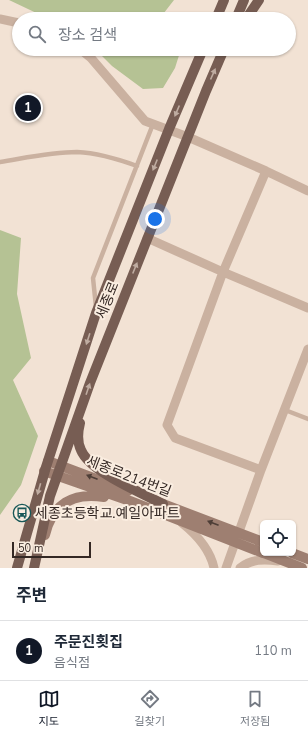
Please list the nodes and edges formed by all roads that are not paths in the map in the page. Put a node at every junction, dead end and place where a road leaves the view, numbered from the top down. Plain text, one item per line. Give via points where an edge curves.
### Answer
1 (224, 0) edge
2 (244, 0) edge
3 (259, 0) edge
4 (219, 12) edge
5 (239, 12) edge
6 (251, 12) edge
7 (0, 19) edge
8 (12, 22) edge
9 (89, 56) edge
10 (200, 56) edge
11 (221, 56) edge
12 (198, 61) junction
13 (206, 91) junction
14 (153, 123) junction
15 (169, 129) junction
16 (188, 137) junction
17 (0, 162) edge
18 (137, 166) junction
19 (266, 171) junction
20 (308, 191) edge
21 (147, 238) junction
22 (223, 272) junction
23 (308, 308) edge
24 (96, 313) junction
25 (308, 349) edge
26 (81, 409) junction
27 (285, 410) junction
28 (308, 419) edge
29 (48, 461) junction
30 (61, 466) junction
31 (261, 470) junction
32 (44, 471) junction
33 (73, 475) junction
34 (57, 476) junction
35 (130, 501) junction
36 (163, 504) junction
37 (178, 520) junction
38 (237, 537) junction
39 (260, 541) edge
40 (260, 551) edge
41 (296, 554) edge
42 (271, 556) edge
43 (308, 559) edge
44 (286, 562) junction
45 (17, 568) edge
46 (34, 568) edge
47 (38, 568) edge
48 (214, 568) edge
49 (226, 568) edge
50 (240, 568) edge
51 (302, 568) edge

1 - 4 main road
2 - 5 main road
3 - 6 main road
7 - 8 street
9 - 14 street via 146,121
10 - 12 main road, 세종로
13 -> 11 main road, 세종로
12 - 13 main road via 200,72 193,89 198,94
12 -> 15 main road, 세종로
13 - 16 main road, 세종로
14 - 15 street
14 - 18 lane
15 - 16 street
15 -> 24 main road, 세종로
16 - 19 street
16 - 21 main road, 세종로
17 - 18 lane via 77,152 115,158
18 - 24 lane via 93,278
19 - 20 street
19 - 22 street
21 - 22 street
26 -> 21 main road, 세종로
22 - 23 street
22 - 31 street via 167,425 175,438
24 -> 29 main road, 세종로
25 - 27 street
26 - 30 main road, 세종로
26 - 36 main road via 79,444 85,458 96,468
27 - 28 lane
27 - 31 street
29 - 30 street
29 - 32 main road, 세종로
30 - 33 street
30 - 34 main road, 세종로
31 - 38 street
32 - 34 street
32 -> 45 main road, 세종로
33 - 34 street
33 - 35 street, 세종로214번길
36 -> 33 street, 세종로214번길
34 - 46 main road, 세종로
35 - 37 street, 세종로214번길
35 - 47 street via 92,495 69,500 60,506 47,529
38 -> 36 street, 세종로214번길
37 - 38 street, 세종로214번길
37 - 48 street via 203,542
38 - 39 street, 세종로214번길
38 - 40 street, 세종로214번길
38 - 49 street
41 - 43 street
42 - 44 street, 세종로214번길
44 - 50 street via 260,560
44 - 51 street, 세종로214번길

